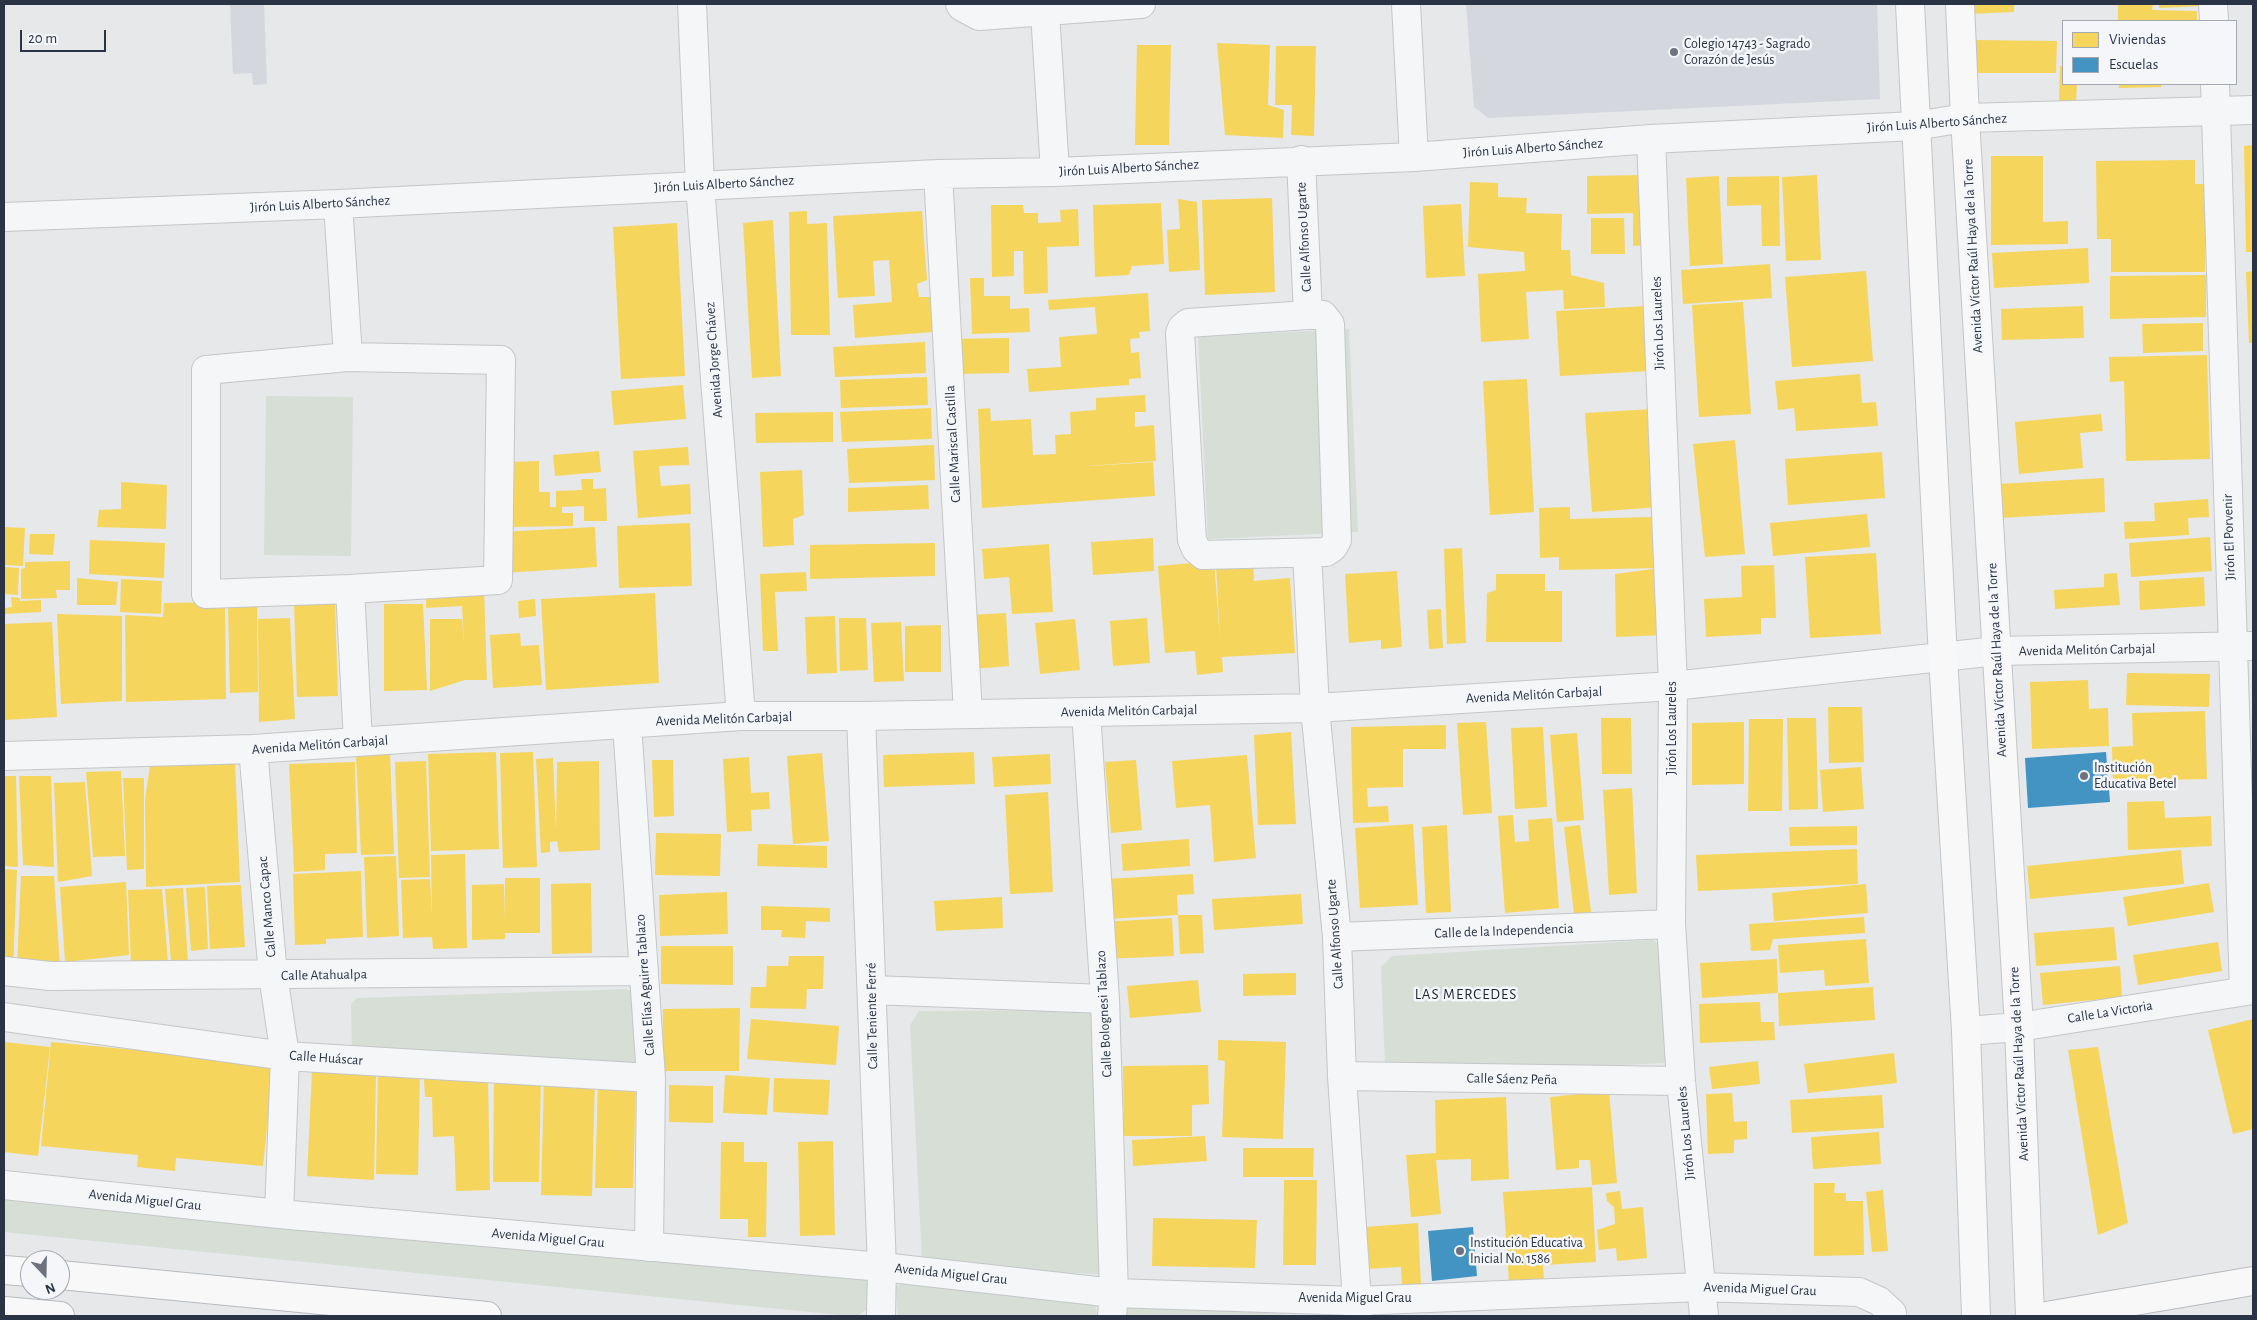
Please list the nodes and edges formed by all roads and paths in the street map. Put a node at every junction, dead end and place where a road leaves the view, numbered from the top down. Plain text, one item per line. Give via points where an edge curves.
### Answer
1 (692, 4) edge
2 (1141, 4) edge
3 (1406, 4) edge
4 (1910, 4) edge
5 (1960, 4) edge
6 (2214, 4) edge
7 (969, 10) edge
8 (1045, 12) junction
9 (2214, 20) edge
10 (2215, 85) edge
11 (2253, 110) edge
12 (2216, 112) junction
13 (1964, 118) junction
14 (1915, 126) junction
15 (1651, 139) junction
16 (1414, 157) junction
17 (1301, 160) junction
18 (1055, 172) junction
19 (938, 174) junction
20 (700, 185) junction
21 (338, 204) junction
22 (4, 217) edge
23 (1308, 315) junction
24 (348, 357) junction
25 (1307, 552) junction
26 (350, 589) junction
27 (2243, 646) edge
28 (1997, 651) junction
29 (1943, 658) junction
30 (1673, 686) junction
31 (1316, 708) junction
32 (1086, 712) junction
33 (968, 714) junction
34 (742, 716) junction
35 (861, 716) junction
36 (627, 724) junction
37 (358, 742) junction
38 (253, 750) junction
39 (4, 756) edge
40 (1671, 924) junction
41 (1337, 937) junction
42 (4, 971) edge
43 (644, 971) junction
44 (273, 975) junction
45 (873, 990) junction
46 (2249, 990) edge
47 (1105, 999) junction
48 (4, 1017) edge
49 (2019, 1027) junction
50 (1966, 1031) junction
51 (285, 1056) junction
52 (1342, 1076) junction
53 (651, 1078) junction
54 (1681, 1082) junction
55 (4, 1185) edge
56 (279, 1214) junction
57 (649, 1247) junction
58 (882, 1266) junction
59 (4, 1270) edge
60 (20, 1271) edge
61 (70, 1276) edge
62 (2253, 1281) edge
63 (1700, 1287) junction
64 (1113, 1304) edge
65 (1357, 1308) edge
66 (4, 1311) edge
67 (60, 1316) edge
68 (487, 1316) edge
69 (881, 1316) edge
70 (1704, 1316) edge
71 (1892, 1316) edge
72 (1976, 1316) edge
73 (2030, 1316) edge
74 (2046, 1316) edge

1 - 20 street, Avenida Jorge Chávez
2 - 8 street
3 - 16 street
4 - 14 main road
5 - 13 main road, Avenida Víctor Raúl Haya de la Torre
6 - 9 street
7 - 8 street
8 - 18 street
10 - 12 street, Jirón El Porvenir
11 - 12 street, Jirón Luis Alberto Sánchez
12 - 13 street, Jirón Luis Alberto Sánchez
12 - 27 street, Jirón El Porvenir
13 - 14 street, Jirón Luis Alberto Sánchez
13 - 28 main road, Avenida Víctor Raúl Haya de la Torre
14 - 15 street, Jirón Luis Alberto Sánchez
14 - 29 main road
15 - 16 street, Jirón Luis Alberto Sánchez
15 - 30 street, Jirón Los Laureles
16 - 17 street, Jirón Luis Alberto Sánchez
17 - 18 street, Jirón Luis Alberto Sánchez
17 - 23 street, Calle Alfonso Ugarte
18 - 19 street, Jirón Luis Alberto Sánchez
19 - 20 street, Jirón Luis Alberto Sánchez
19 - 33 street, Calle Mariscal Castilla
20 - 21 street, Jirón Luis Alberto Sánchez
20 - 34 street, Avenida Jorge Chávez
21 - 22 street, Jirón Luis Alberto Sánchez
21 - 24 street
23 - 25 street via 1323,315 1330,324 1336,540 1326,552
23 - 25 street via 1188,323 1180,333 1192,540 1196,549 1202,554
24 - 26 street via 206,370 206,594
24 - 26 street via 501,360 498,580
25 - 31 street, Calle Alfonso Ugarte
26 - 37 street
27 - 28 street, Avenida Melitón Carbajal
27 - 46 street, Jirón El Porvenir
28 - 29 street, Avenida Melitón Carbajal
28 - 49 main road, Avenida Víctor Raúl Haya de la Torre
29 - 30 street, Avenida Melitón Carbajal
29 - 50 main road
30 - 31 street, Avenida Melitón Carbajal
30 - 40 street, Jirón Los Laureles
31 - 32 street, Avenida Melitón Carbajal
31 - 41 street, Calle Alfonso Ugarte
32 - 33 street, Avenida Melitón Carbajal
32 - 47 street, Calle Bolognesi Tablazo
33 - 35 street, Avenida Melitón Carbajal
34 - 35 street, Avenida Melitón Carbajal
34 - 36 street, Avenida Melitón Carbajal
35 - 45 street, Calle Teniente Ferré
36 - 37 street, Avenida Melitón Carbajal
36 - 43 street, Calle Elías Aguirre Tablazo
37 - 38 street, Avenida Melitón Carbajal
38 - 39 street, Avenida Melitón Carbajal
38 - 44 street, Calle Manco Capac
40 - 41 street, Calle de la Independencia
40 - 54 street, Jirón Los Laureles
41 - 52 street, Calle Alfonso Ugarte
42 - 44 street, Calle Atahualpa via 50,976
43 - 44 street, Calle Atahualpa
43 - 53 street, Calle Elías Aguirre Tablazo
44 - 51 street, Calle Manco Capac
45 - 47 street
45 - 58 street, Calle Teniente Ferré
46 - 49 street, Calle La Victoria
47 - 64 street, Calle Bolognesi Tablazo
48 - 51 street, Calle Huáscar
49 - 50 street, Calle La Victoria
49 - 73 main road, Avenida Víctor Raúl Haya de la Torre
50 - 72 main road
51 - 53 street, Calle Huáscar
51 - 56 street, Calle Manco Capac
52 - 54 street, Calle Sáenz Peña
52 - 65 street, Calle Alfonso Ugarte
53 - 57 street, Calle Elías Aguirre Tablazo
54 - 63 street, Jirón Los Laureles
55 - 56 street, Avenida Miguel Grau
56 - 57 street, Avenida Miguel Grau
57 - 58 street, Avenida Miguel Grau
58 - 64 street, Avenida Miguel Grau
58 - 69 street, Calle Teniente Ferré
59 - 60 main road
61 - 68 main road
62 - 74 main road
63 - 65 street, Avenida Miguel Grau
63 - 70 street, Jirón Los Laureles
63 - 71 street, Avenida Miguel Grau via 1859,1292 1879,1301
64 - 65 street, Avenida Miguel Grau
66 - 67 main road

